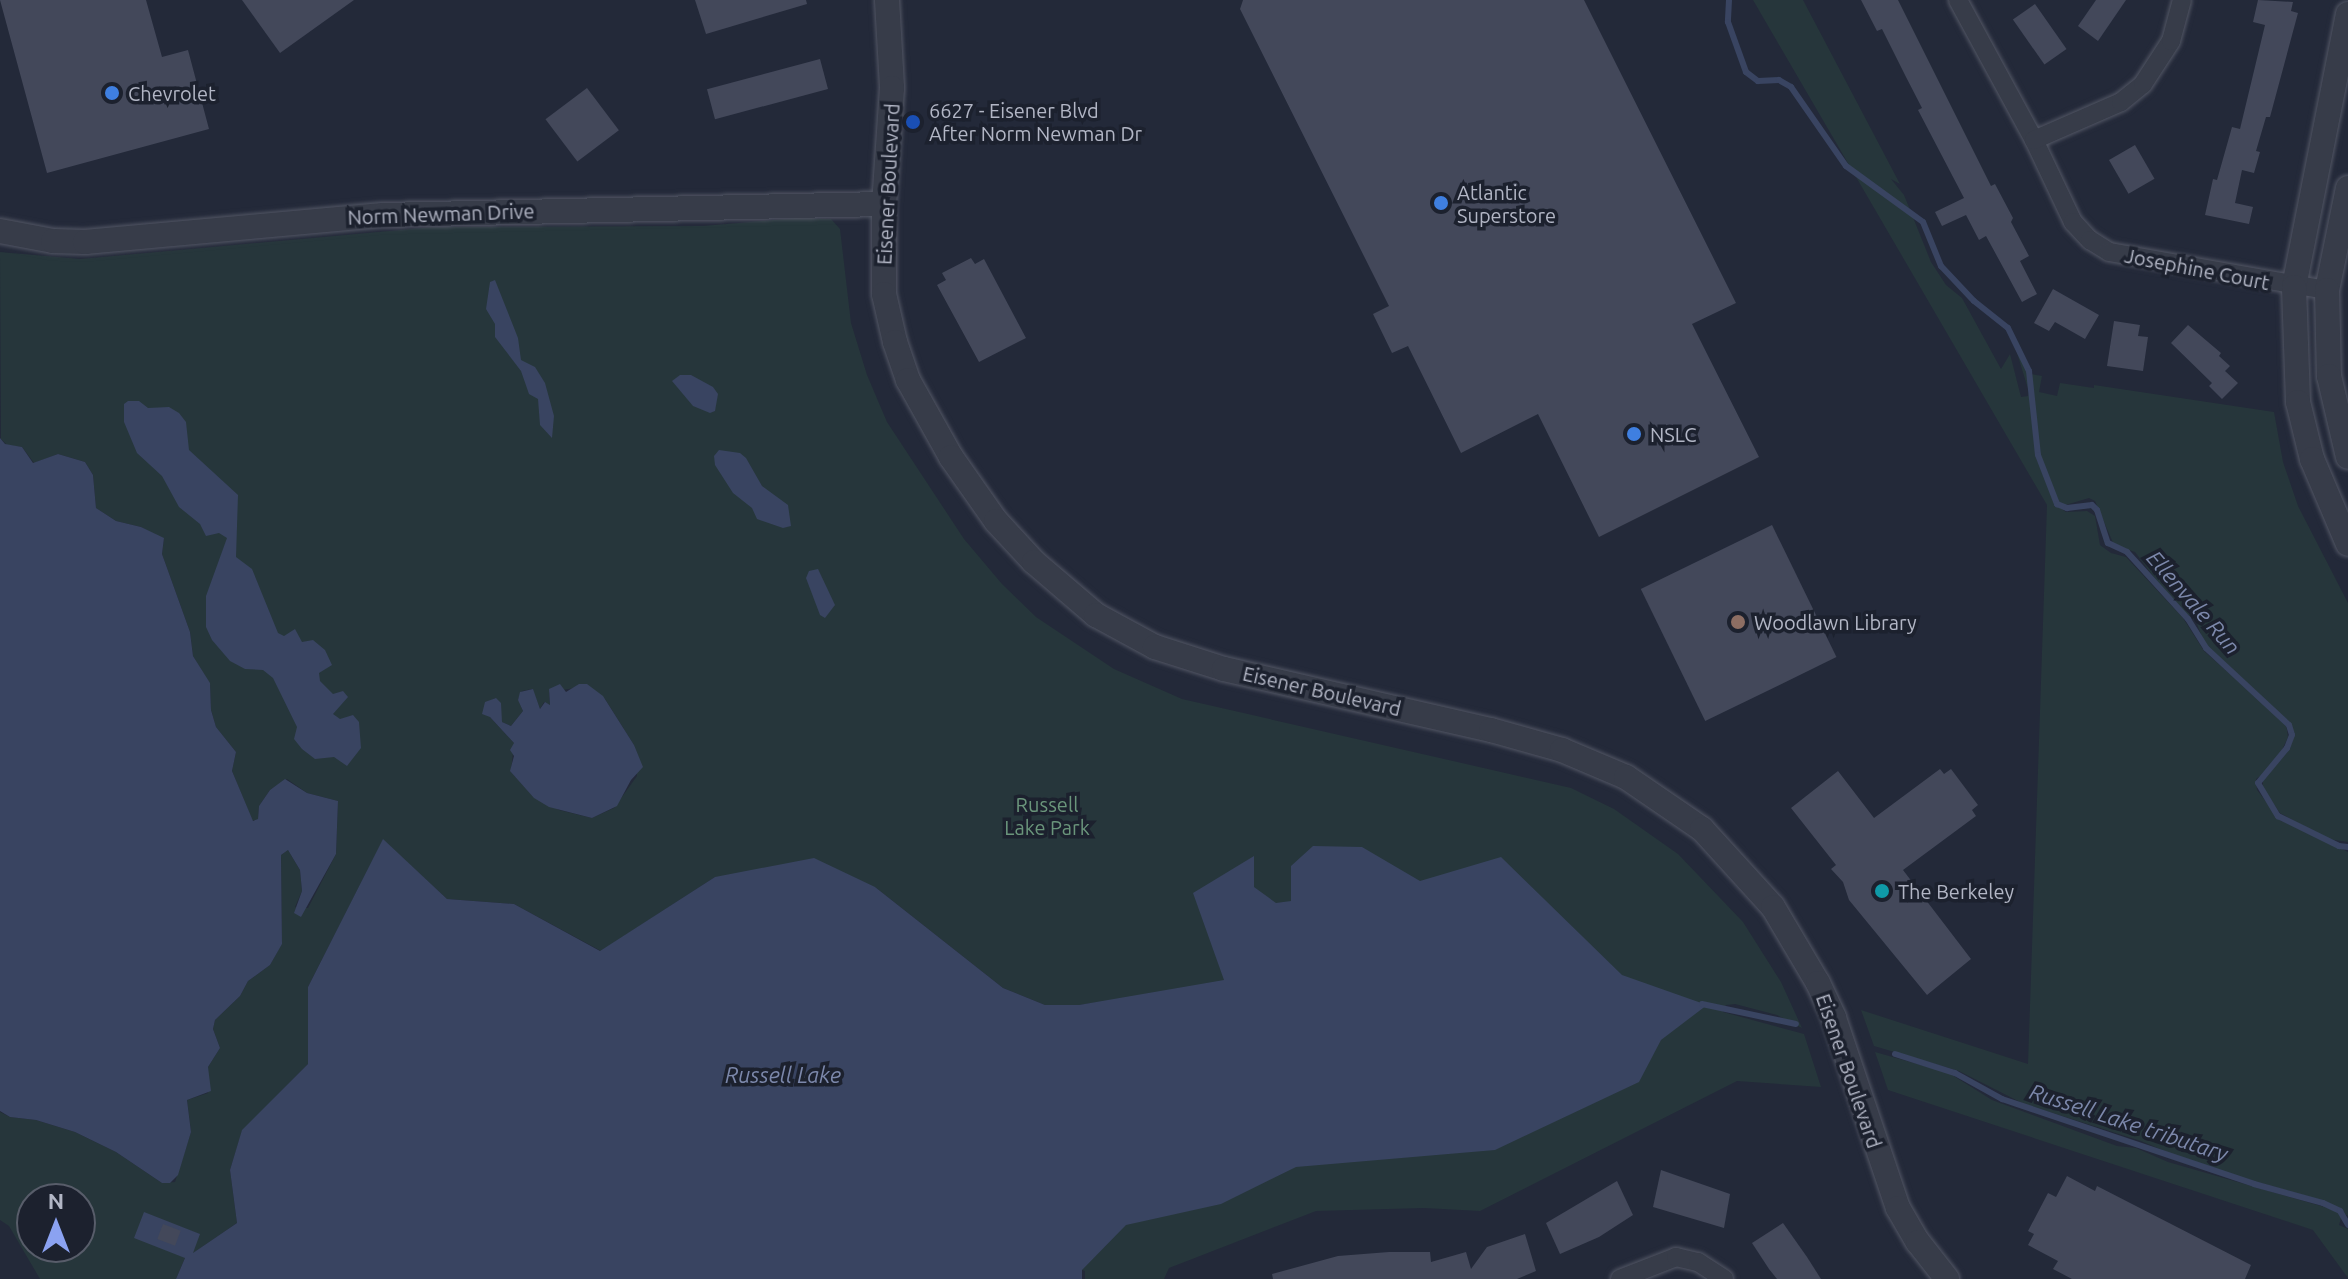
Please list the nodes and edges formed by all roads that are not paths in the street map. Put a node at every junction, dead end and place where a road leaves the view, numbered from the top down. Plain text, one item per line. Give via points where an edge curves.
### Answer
1 (887, 0) edge
2 (1958, 0) edge
3 (2182, 0) edge
4 (2348, 14) edge
5 (2034, 140) junction
6 (2348, 188) edge
7 (884, 204) junction
8 (0, 231) edge
9 (2294, 287) junction
10 (2327, 290) junction
11 (2348, 457) edge
12 (2348, 544) edge
13 (1620, 1279) edge
14 (1724, 1279) edge
15 (1945, 1279) edge

1 - 7 street, Eisener Boulevard via 892,88
2 - 5 street, Josephine Court
3 - 5 street via 2171,41 2143,84 2121,102
4 - 9 street
5 - 9 street, Josephine Court via 2073,222 2109,252
6 - 10 street
7 - 8 street, Norm Newman Drive via 383,215 85,242
7 - 15 street, Eisener Boulevard via 884,294 908,380 971,486 1034,562 1096,615 1155,647 1224,669 1562,750 1626,777 1702,829 1773,907 1818,983 1898,1208
9 - 10 street, Josephine Court
9 - 12 street via 2298,402 2312,459
10 - 11 street via 2329,376
13 - 14 street via 1676,1257 1698,1262

